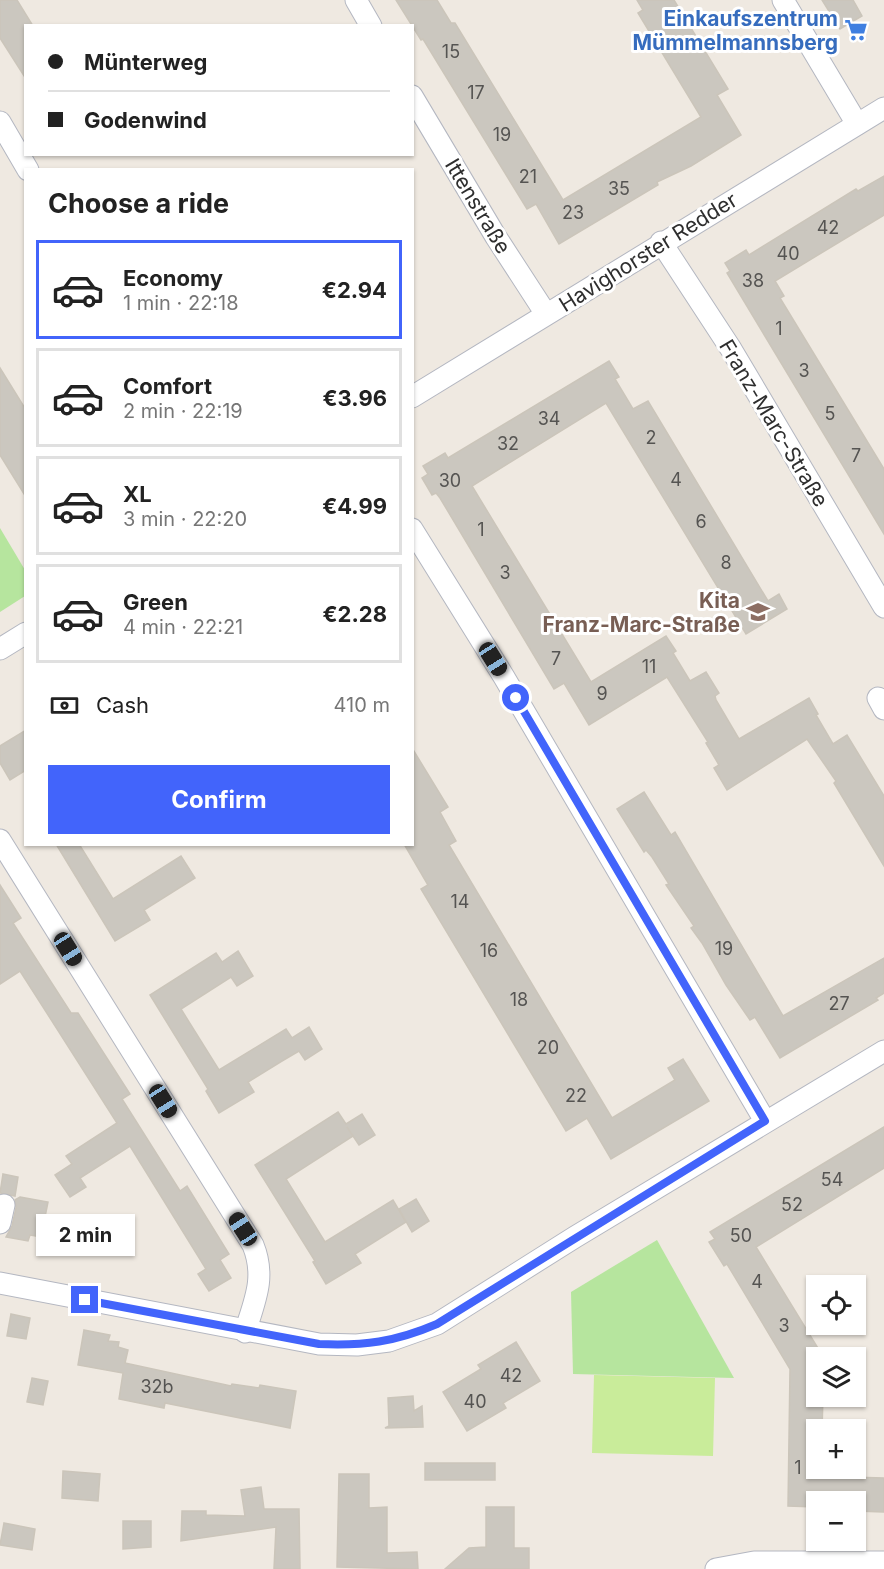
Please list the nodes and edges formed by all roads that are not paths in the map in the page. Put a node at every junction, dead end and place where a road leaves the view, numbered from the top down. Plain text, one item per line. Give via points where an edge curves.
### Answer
1 (356, 0) edge
2 (783, 0) edge
3 (370, 24) edge
4 (414, 99) edge
5 (884, 108) edge
6 (0, 122) edge
7 (857, 124) junction
8 (27, 168) edge
9 (661, 242) junction
10 (546, 315) junction
11 (414, 396) edge
12 (414, 532) edge
13 (884, 607) edge
14 (24, 634) edge
15 (0, 649) edge
16 (0, 840) edge
17 (884, 1051) edge
18 (765, 1121) junction
19 (0, 1283) edge
20 (245, 1332) junction
21 (884, 1562) edge
22 (716, 1569) edge

1 - 3 street
2 - 7 street
4 - 10 street, Ittenstraße
5 - 7 street, Havighorster Redder
6 - 8 street
7 - 9 street, Havighorster Redder
9 - 10 street, Havighorster Redder
9 - 13 street, Franz-Marc-Straße via 731,350
10 - 11 street, Havighorster Redder
12 - 18 street via 504,677
14 - 15 street
16 - 20 street via 254,1245 260,1278
17 - 18 street
18 - 20 street via 437,1324 418,1332 357,1346
19 - 20 street
21 - 22 street via 754,1562

